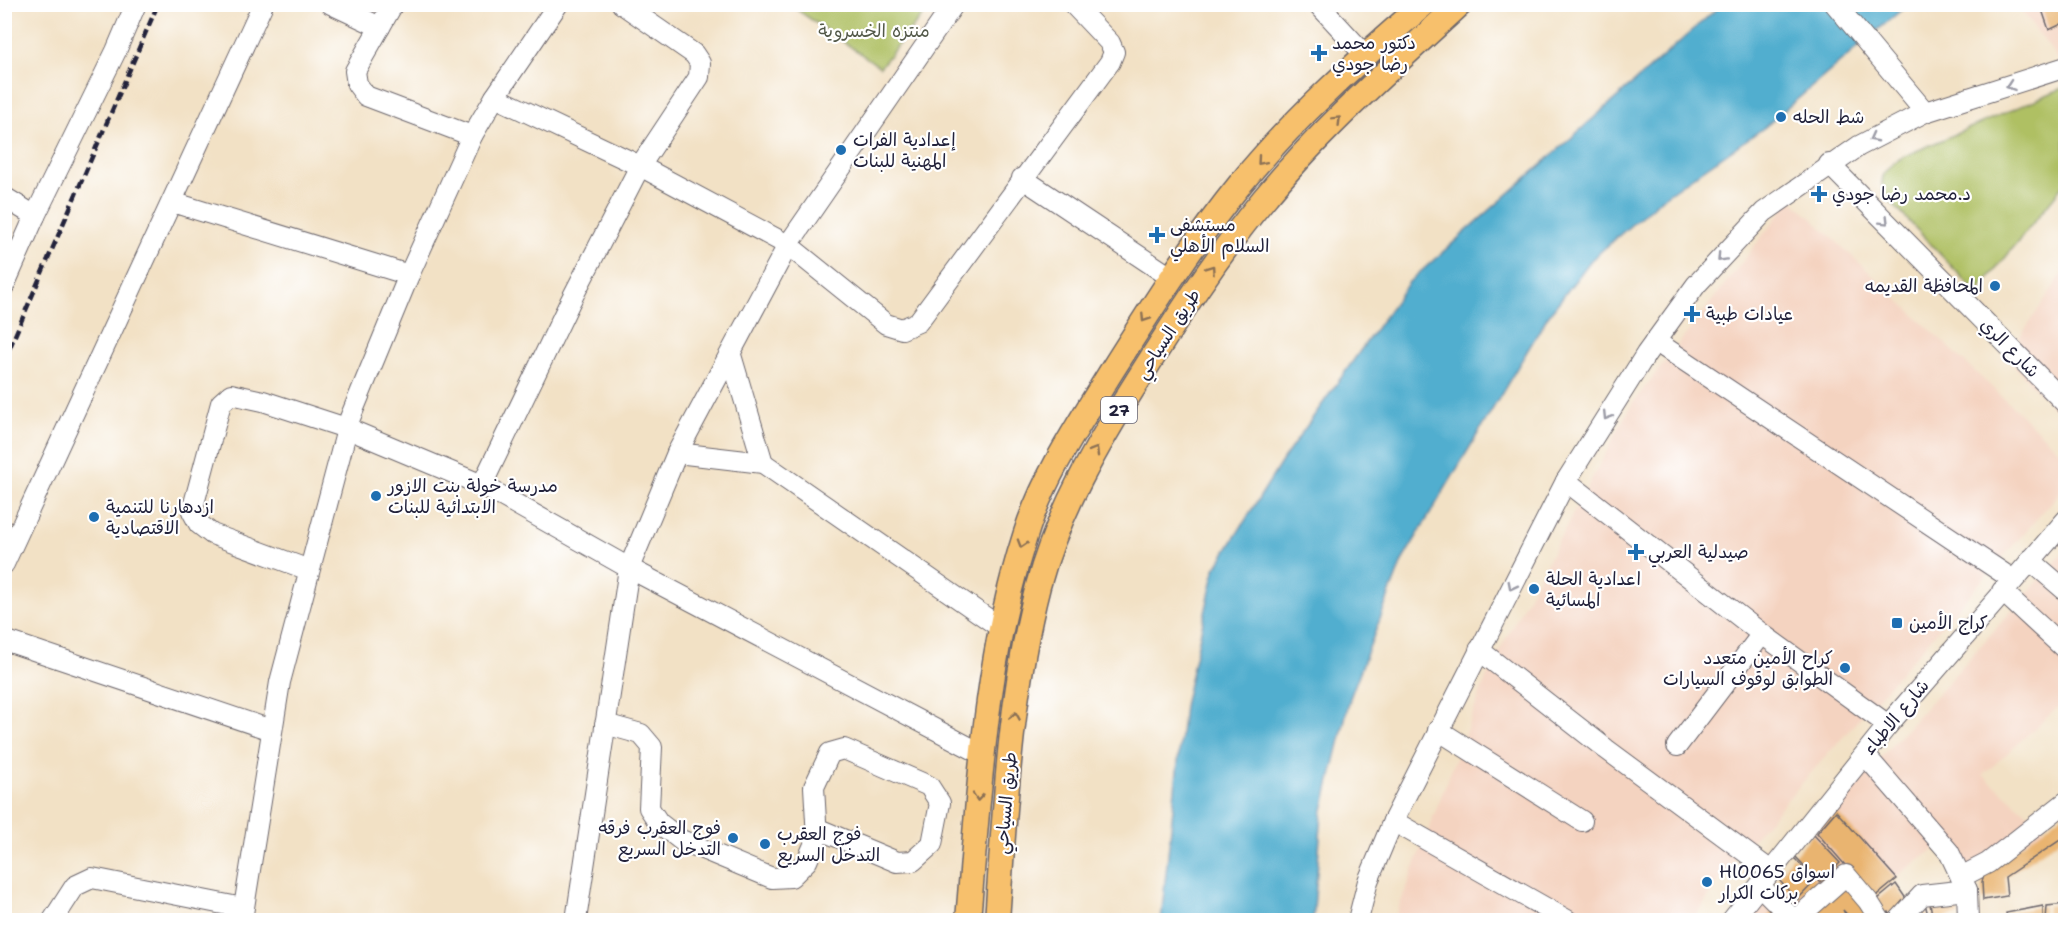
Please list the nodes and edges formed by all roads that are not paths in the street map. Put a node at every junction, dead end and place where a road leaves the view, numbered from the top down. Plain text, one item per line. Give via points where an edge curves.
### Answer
1 (136, 4) edge
2 (263, 4) edge
3 (331, 4) edge
4 (393, 4) edge
5 (558, 4) edge
6 (622, 4) edge
7 (954, 4) edge
8 (1073, 4) edge
9 (1318, 4) edge
10 (1424, 4) edge
11 (1460, 4) edge
12 (1835, 4) edge
13 (380, 27) junction
14 (1365, 56) junction
15 (2066, 67) edge
16 (495, 97) junction
17 (1925, 112) junction
18 (472, 136) junction
19 (1829, 164) junction
20 (640, 166) junction
21 (1022, 178) junction
22 (4, 197) edge
23 (172, 202) junction
24 (35, 216) junction
25 (788, 245) junction
26 (409, 274) junction
27 (1172, 278) junction
28 (4, 286) edge
29 (1656, 341) junction
30 (731, 355) junction
31 (2066, 404) edge
32 (346, 428) junction
33 (677, 453) junction
34 (763, 463) junction
35 (1051, 476) junction
36 (1566, 481) junction
37 (482, 485) junction
38 (1075, 489) junction
39 (1034, 512) junction
40 (2066, 520) edge
41 (1060, 524) junction
42 (2030, 560) junction
43 (4, 564) edge
44 (629, 568) junction
45 (309, 570) junction
46 (2007, 585) junction
47 (2066, 591) edge
48 (1001, 628) junction
49 (1762, 633) junction
50 (4, 640) edge
51 (1479, 650) junction
52 (2066, 650) edge
53 (605, 724) junction
54 (1888, 725) junction
55 (271, 730) junction
56 (1438, 730) junction
57 (1677, 746) dead end
58 (982, 754) junction
59 (1865, 755) junction
60 (2066, 802) edge
61 (1393, 821) junction
62 (1581, 821) dead end
63 (816, 828) junction
64 (1766, 879) junction
65 (1964, 884) junction
66 (243, 914) edge
67 (53, 921) edge
68 (576, 921) edge
69 (968, 921) edge
70 (997, 921) edge
71 (1358, 921) edge
72 (1567, 921) edge
73 (1732, 921) edge
74 (1795, 921) edge
75 (1880, 921) edge
76 (1899, 921) edge
77 (1968, 921) edge

1 - 24 street
2 - 23 street
3 - 13 street
4 - 13 street
5 - 16 street
6 - 20 street via 694,54 700,63 699,77
7 - 25 street
8 - 21 street via 1114,52
9 - 14 street
10 - 14 main road, طريق السياحي / 27
38 -> 11 main road, طريق السياحي / 27 via 1152,357 1263,200 1341,116
12 - 17 street
13 - 18 street via 355,71 357,84 366,96
14 -> 27 main road, طريق السياحي / 27 via 1289,130 1242,183
15 -> 17 street
16 - 18 street
16 - 20 street
17 -> 19 street
18 - 26 street
19 -> 29 street via 1764,212 1696,285
19 -> 31 street, شارع الري
20 - 25 street
20 - 37 street
21 - 25 street via 918,322 902,329 886,324
21 - 27 street
22 - 24 street
23 - 26 street
23 - 43 street
24 - 28 street
25 - 30 street
26 - 32 street
27 -> 35 main road, طريق السياحي / 27 via 1066,445
29 -> 36 street
29 - 46 street
30 - 33 street
30 - 34 street
32 - 37 street
32 - 45 street
32 - 45 street via 264,400 231,394 221,403 192,511 199,524 212,534
33 - 34 street
33 - 44 street
34 - 48 street
35 - 38 main road via 1057,487
35 - 39 main road, طريق السياحي / 27
36 - 49 street
36 -> 51 street
37 - 44 street
38 - 41 main road, طريق السياحي / 27
39 - 41 main road via 1046,510
39 -> 48 main road, طريق السياحي / 27 via 1011,580
40 - 42 street, شارع الاطباء
70 -> 41 main road, طريق السياحي / 27 via 1009,757 1028,633 1038,587
42 - 46 street, شارع الاطباء
42 - 47 street
44 - 53 street
44 - 58 street
45 - 55 street
46 - 52 street
46 - 54 street, شارع الاطباء
48 - 58 main road, طريق السياحي / 27
49 - 54 street
49 - 57 street
50 - 55 street
51 - 56 street
51 - 64 street
53 - 63 street via 641,734 652,747 649,808 659,823 681,840 772,878 791,877 807,861 817,838
53 - 68 street
54 - 59 street, شارع الاطباء
55 - 66 street
56 - 61 street
56 - 62 street
58 -> 69 main road, طريق السياحي / 27
59 - 64 street, شارع الاطباء
59 - 65 street via 1935,833
60 - 65 street
61 - 71 street via 1368,881
61 - 72 street
63 - 63 street via 814,787 830,753 844,749 929,786 940,803 932,844 913,861 897,862
64 - 73 street, شارع الاطباء
64 - 74 street
65 - 76 street via 1922,895
65 - 77 street
66 - 67 street via 92,879 75,886
74 - 75 street via 1846,875

